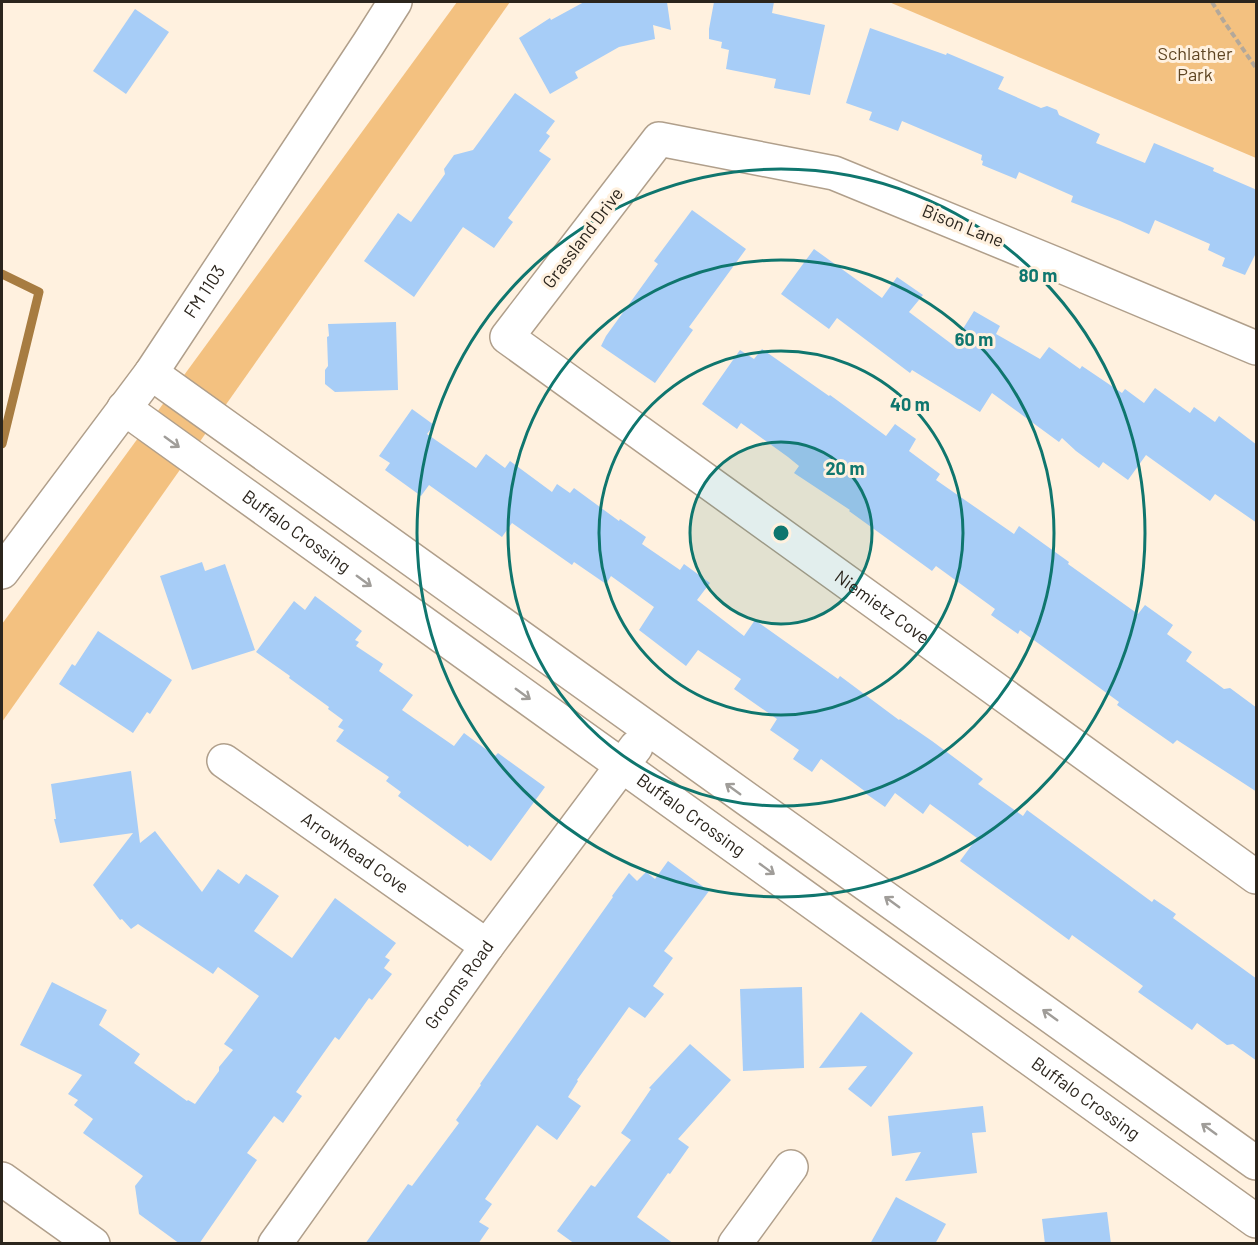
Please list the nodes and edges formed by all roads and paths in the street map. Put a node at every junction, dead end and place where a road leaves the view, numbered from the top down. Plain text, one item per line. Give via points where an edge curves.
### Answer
1 (395, 2) edge
2 (1214, 2) edge
3 (1257, 68) edge
4 (658, 139) joint
5 (507, 337) joint
6 (1257, 348) edge
7 (150, 373) junction
8 (124, 408) junction
9 (2, 572) edge
10 (650, 729) junction
11 (224, 761) dead end
12 (622, 766) junction
13 (1257, 877) edge
14 (487, 946) junction
15 (1257, 1163) edge
16 (791, 1167) dead end
17 (2, 1179) edge
18 (1257, 1221) edge
19 (93, 1244) edge
20 (275, 1244) edge
21 (735, 1244) edge

1 - 7 street, FM 1103 / FM 1103
2 - 3 path
4 - 5 street, Grassland Drive
4 - 6 street, Bison Lane via 834,173
5 - 13 street, Niemietz Cove
7 - 8 street, FM 1103 / FM 1103
7 - 10 street
8 - 9 street, FM 1103 / FM 1103
8 -> 12 street, Buffalo Crossing
10 - 12 street, Grooms Road
15 -> 10 street
11 - 14 street, Arrowhead Cove
12 - 14 street, Grooms Road
12 -> 18 street, Buffalo Crossing
14 - 20 street, Grooms Road
16 - 21 street
17 - 19 street

